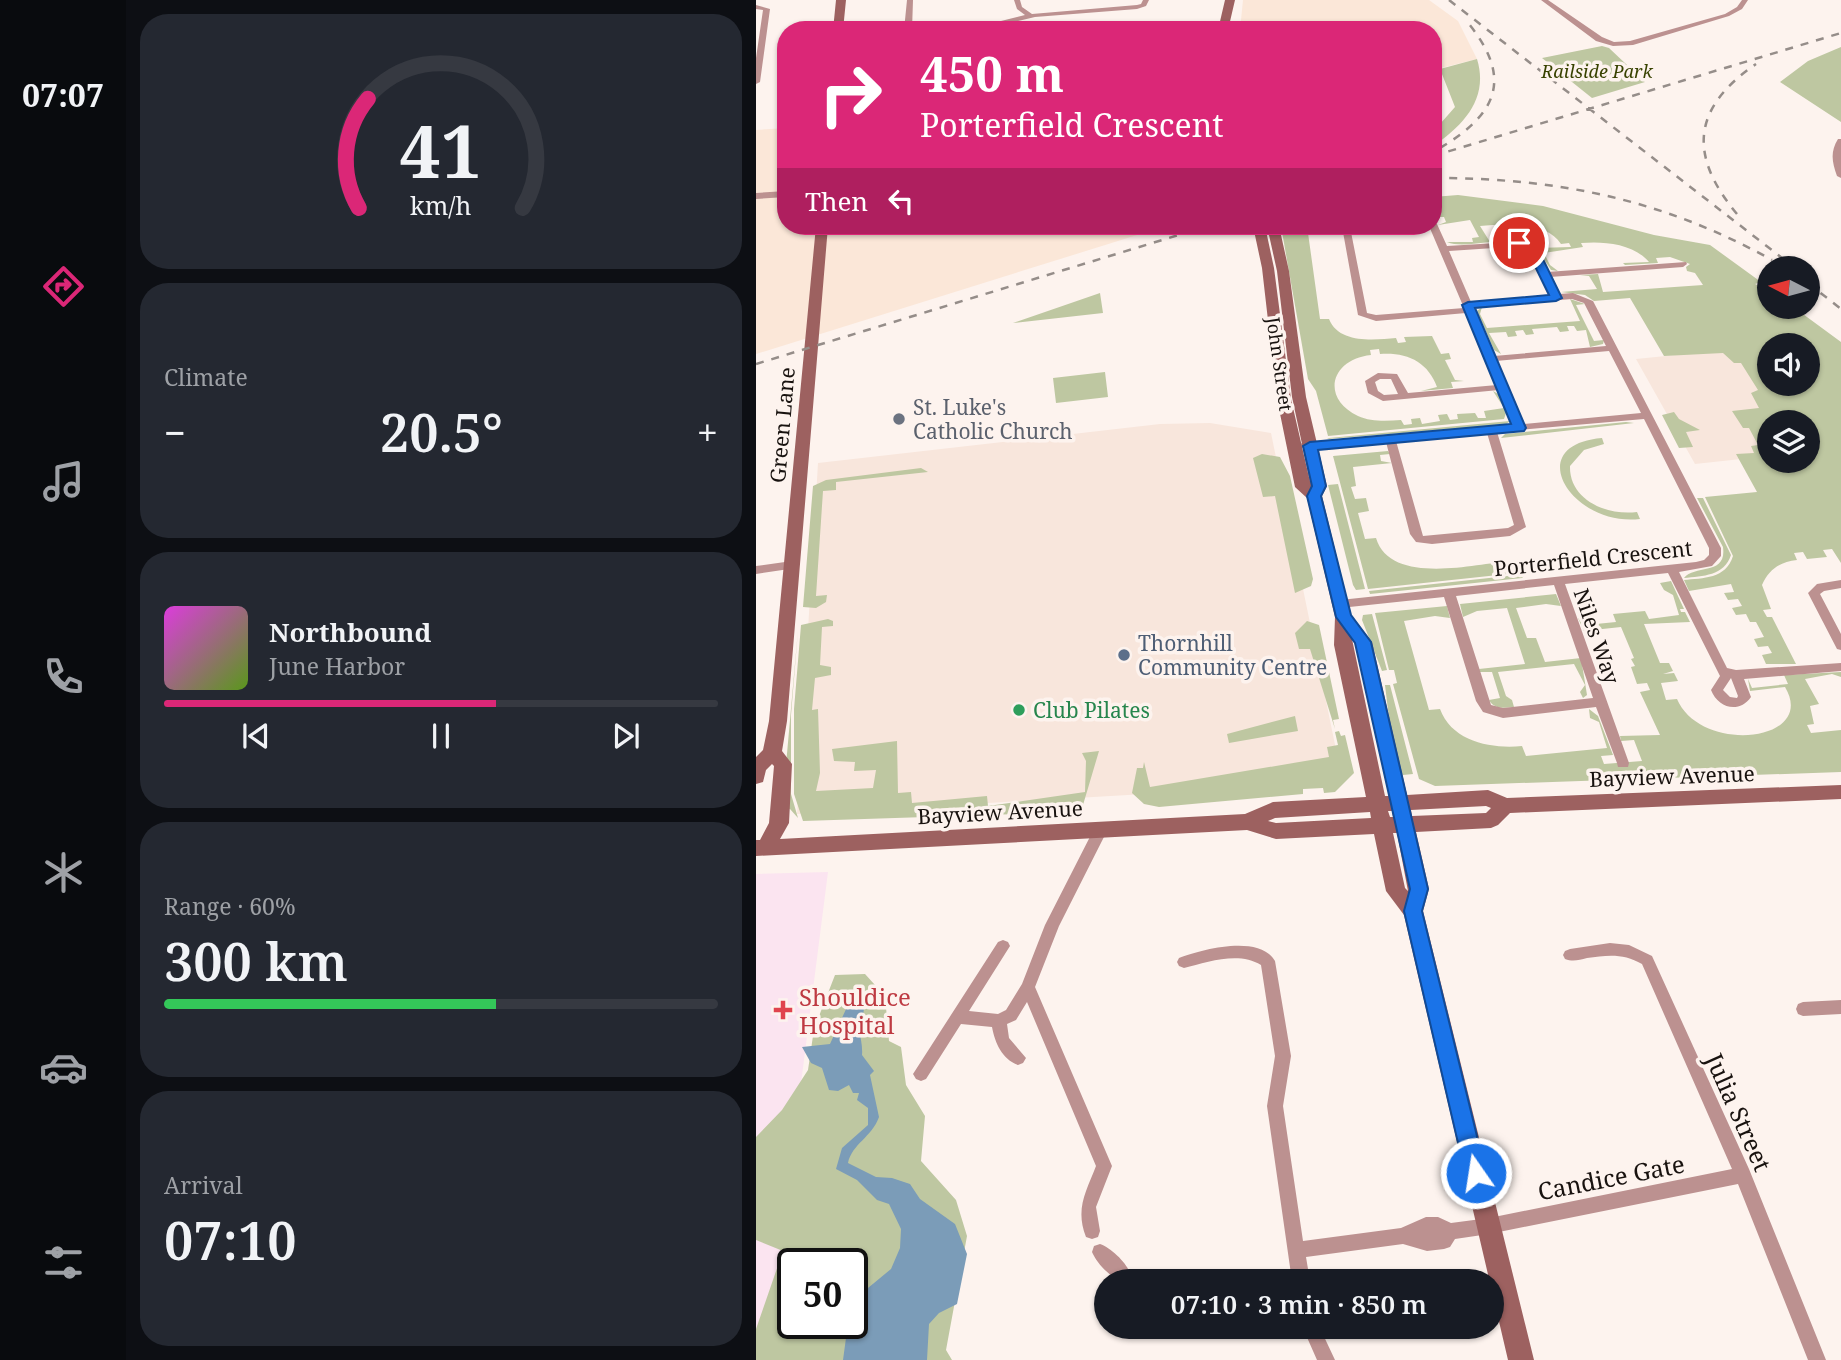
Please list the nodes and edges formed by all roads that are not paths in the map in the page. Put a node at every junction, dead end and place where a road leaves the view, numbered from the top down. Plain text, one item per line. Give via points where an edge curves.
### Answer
1 (841, 0) edge
2 (910, 0) edge
3 (1017, 0) edge
4 (1146, 0) edge
5 (1230, 0) edge
6 (1544, 0) edge
7 (1745, 0) edge
8 (756, 7) edge
9 (1031, 16) junction
10 (839, 21) edge
11 (909, 21) edge
12 (1008, 21) edge
13 (1225, 21) edge
14 (756, 82) edge
15 (1841, 141) edge
16 (1841, 176) edge
17 (777, 195) edge
18 (756, 196) edge
19 (821, 235) edge
20 (1261, 235) edge
21 (1275, 235) edge
22 (1348, 235) edge
23 (1437, 235) edge
24 (1443, 248) junction
25 (1683, 264) dead end
26 (1545, 275) junction
27 (1556, 298) junction
28 (1469, 308) junction
29 (1612, 348) junction
30 (1491, 359) junction
31 (1503, 387) junction
32 (1404, 396) dead end
33 (1647, 416) junction
34 (1520, 428) junction
35 (1492, 430) junction
36 (1391, 440) junction
37 (1294, 446) junction
38 (1310, 446) junction
39 (1314, 496) junction
40 (792, 565) junction
41 (1672, 569) junction
42 (756, 570) edge
43 (1558, 581) junction
44 (1841, 584) edge
45 (1450, 593) junction
46 (1342, 611) junction
47 (1841, 646) edge
48 (1841, 667) edge
49 (1599, 702) junction
50 (772, 753) junction
51 (1623, 763) dead end
52 (756, 776) edge
53 (1841, 792) edge
54 (1400, 803) junction
55 (1378, 804) junction
56 (1505, 806) junction
57 (1247, 822) junction
58 (1405, 824) junction
59 (1382, 825) junction
60 (1101, 829) junction
61 (759, 842) edge
62 (1413, 911) junction
63 (1003, 946) dead end
64 (1570, 955) dead end
65 (1184, 962) dead end
66 (1028, 987) junction
67 (1841, 1007) edge
68 (1803, 1009) dead end
69 (959, 1017) junction
70 (999, 1021) junction
71 (1018, 1058) dead end
72 (921, 1074) dead end
73 (1743, 1175) junction
74 (1489, 1226) junction
75 (1092, 1231) dead end
76 (1295, 1250) junction
77 (1100, 1252) dead end
78 (1118, 1269) edge
79 (1299, 1269) edge
80 (1316, 1339) edge
81 (1326, 1360) edge
82 (1521, 1360) edge
83 (1817, 1360) edge

1 - 10 main road
2 - 11 street
3 - 9 street via 1019,8
4 - 9 street via 1134,8
5 - 13 main road
6 - 7 street via 1602,41 1622,44 1731,13
8 - 14 street via 768,9
9 - 12 street
15 - 16 street via 1835,148
17 - 18 street
19 - 40 main road, Green Lane
20 - 37 main road, John Street
21 - 38 main road, John Street
22 - 28 street via 1363,316
23 - 24 street
24 - 26 street via 1525,243
24 - 28 street
25 - 26 street
26 - 27 street
27 - 28 street
27 - 29 street via 1587,300
28 - 30 street
29 - 30 street
29 - 33 street
30 - 31 street
31 - 32 street
31 - 34 street
33 - 34 street
33 - 41 street, Porterfield Crescent via 1715,550 1706,564
34 - 35 street
35 - 36 street
35 - 36 street via 1520,527 1510,533 1420,539
36 - 38 street
37 - 38 street
37 - 39 main road, John Street via 1303,487
38 - 39 main road, John Street via 1319,486
39 - 46 main road, John Street
40 - 42 street
40 - 50 main road, Green Lane
41 - 43 street, Porterfield Crescent
41 - 48 street via 1717,665 1732,674
43 - 45 street, Porterfield Crescent
43 - 49 street, Niles Way
44 - 47 street via 1814,593
45 - 46 street, Porterfield Crescent
45 - 49 street, Niles Way via 1487,709 1503,713
46 - 54 main road, John Street via 1363,642
46 - 55 main road, John Street via 1343,645
49 - 51 street, Niles Way
50 - 52 main road, Green Lane via 757,767
50 - 61 main road, Green Lane via 783,764 779,824
53 - 56 main road, Bayview Avenue
54 - 55 main road, Bayview Avenue
54 - 56 main road, Bayview Avenue via 1488,798
54 - 58 main road, John Street
55 - 57 main road, Bayview Avenue via 1273,810
55 - 59 main road, John Street
56 - 58 main road, Bayview Avenue via 1491,820
57 - 59 main road, Bayview Avenue via 1276,831
57 - 60 main road, Bayview Avenue
58 - 59 main road, Bayview Avenue
58 - 62 main road, John Street via 1419,889
59 - 62 main road, John Street via 1396,891
60 - 61 main road, Bayview Avenue
60 - 66 street via 1052,925
62 - 74 main road, John Street
63 - 69 street
64 - 73 street, Julia Street via 1614,948 1635,950 1647,960
65 - 76 street via 1234,953 1260,954 1268,961 1283,1056 1275,1106
66 - 70 street via 1011,1014
66 - 75 street via 1104,1166 1088,1207
67 - 68 street
69 - 70 street
69 - 72 street
70 - 71 street via 1002,1041
73 - 74 street, Candice Gate
73 - 83 street, Julia Street
74 - 76 street, Candice Gate via 1450,1231 1444,1241 1427,1243 1403,1236
74 - 82 main road, John Street
76 - 79 street
77 - 78 street
80 - 81 street

